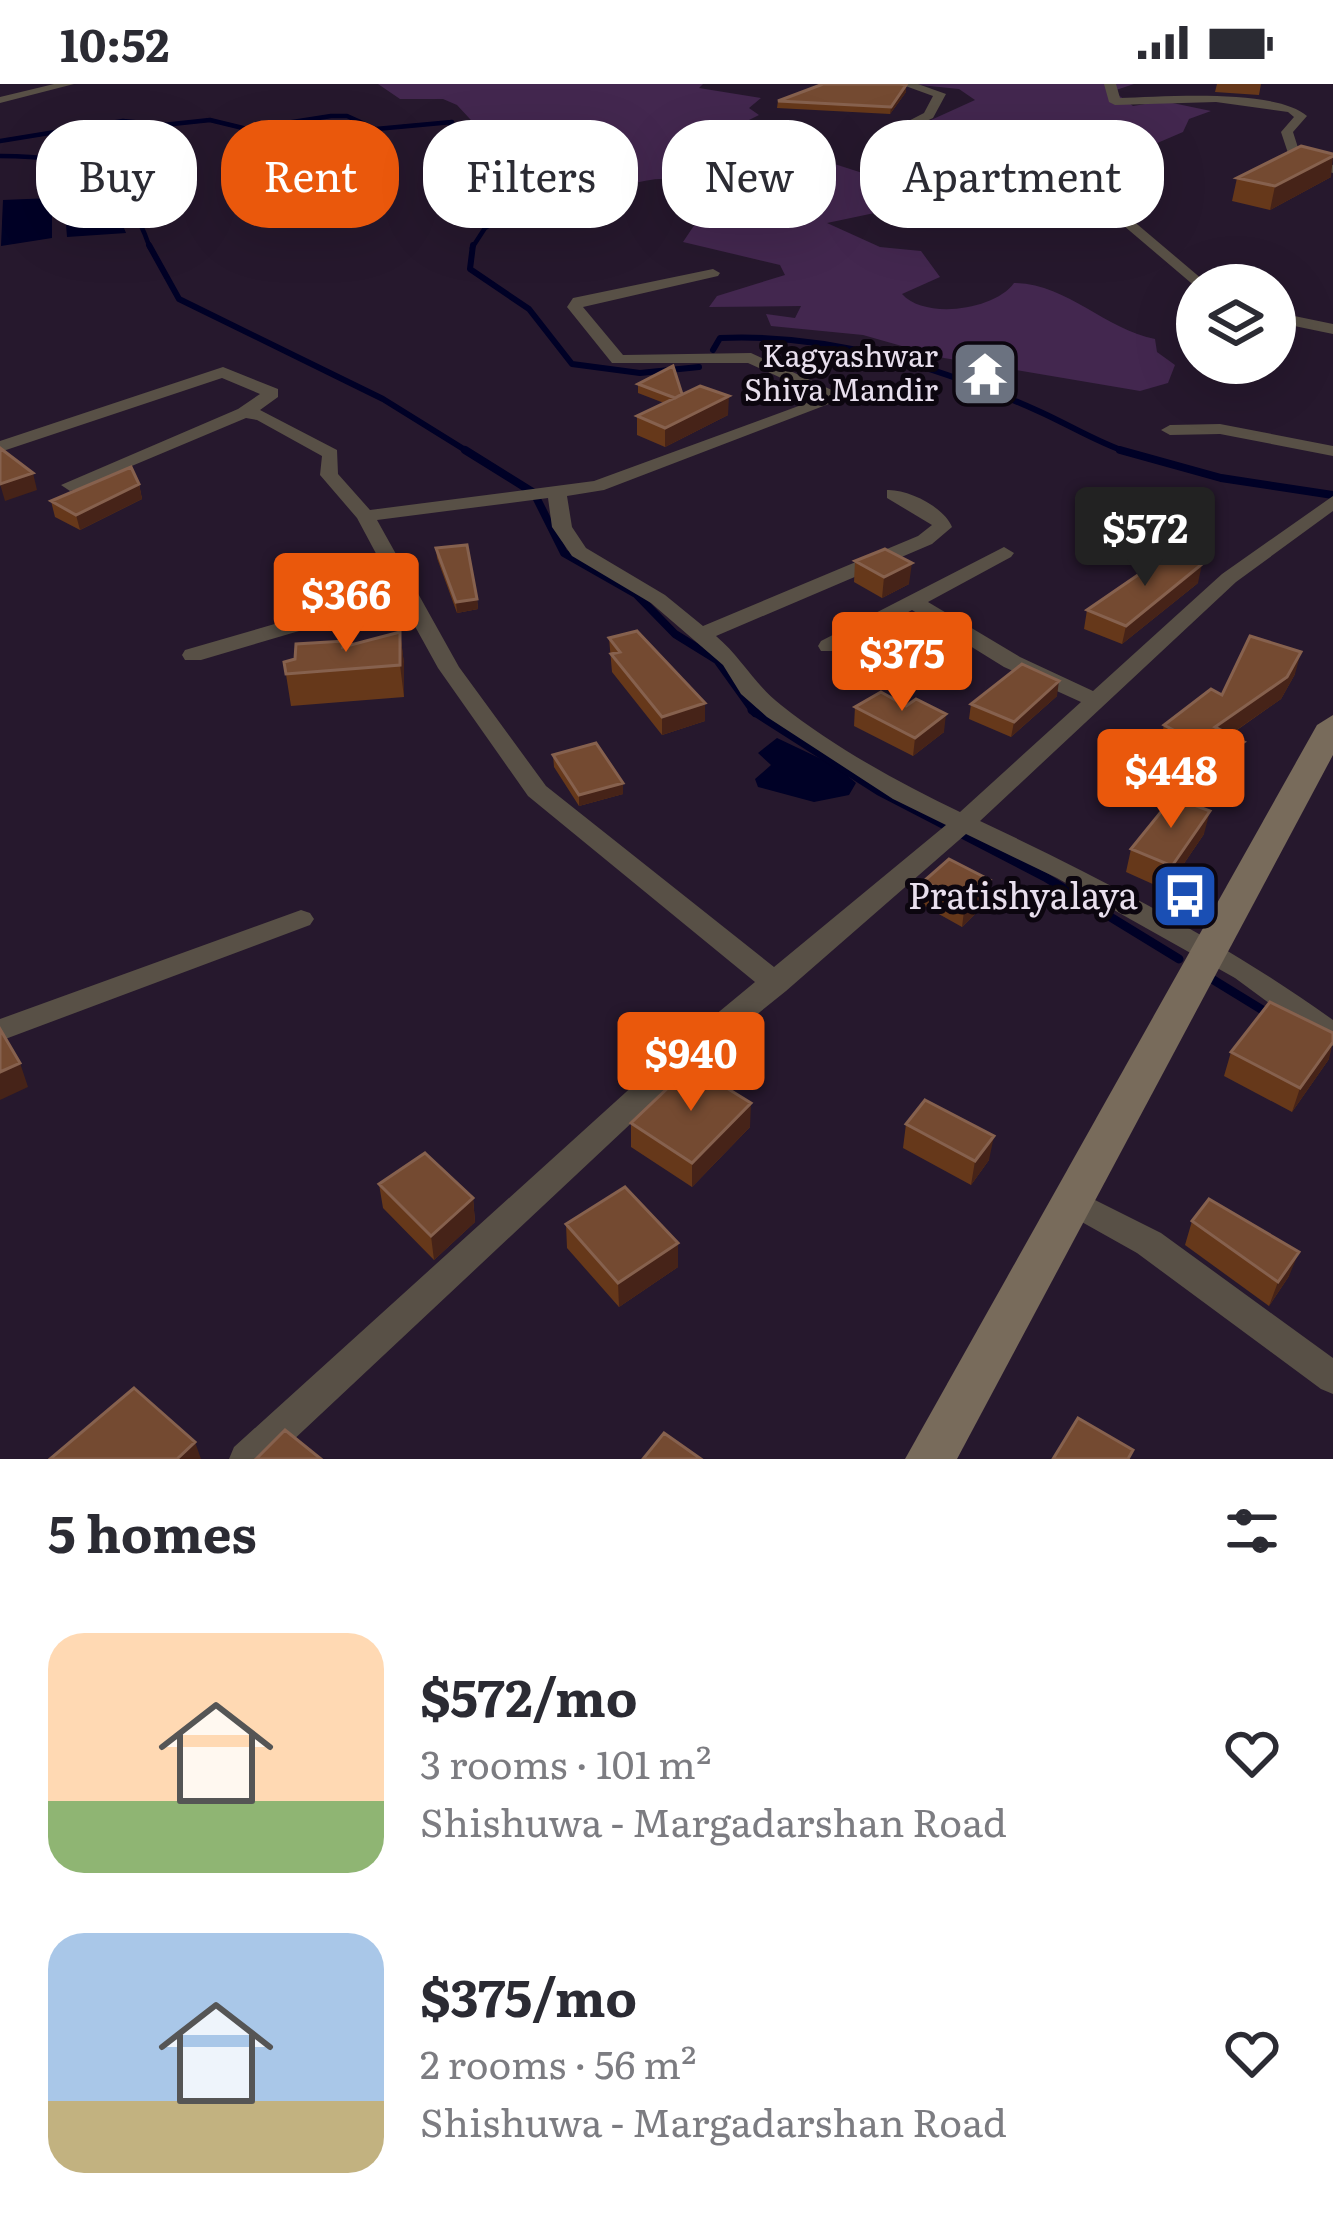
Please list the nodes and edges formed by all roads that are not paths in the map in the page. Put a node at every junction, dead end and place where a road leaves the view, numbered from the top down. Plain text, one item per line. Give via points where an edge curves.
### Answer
1 (68, 84) edge
2 (906, 84) edge
3 (1110, 84) edge
4 (1262, 84) edge
5 (0, 100) edge
6 (1265, 103) junction
7 (1333, 170) edge
8 (1177, 264) edge
9 (712, 273) dead end
10 (1296, 321) edge
11 (1333, 329) edge
12 (244, 413) junction
13 (1170, 430) dead end
14 (0, 447) edge
15 (1333, 451) edge
16 (70, 485) dead end
17 (542, 493) junction
18 (894, 494) dead end
19 (1333, 502) edge
20 (365, 516) junction
21 (1004, 553) dead end
22 (405, 593) junction
23 (915, 603) junction
24 (700, 635) junction
25 (829, 646) dead end
26 (194, 655) dead end
27 (1093, 699) junction
28 (1333, 725) edge
29 (954, 831) junction
30 (302, 919) dead end
31 (1205, 952) junction
32 (776, 984) junction
33 (0, 1030) edge
34 (1333, 1035) edge
35 (1075, 1203) junction
36 (1333, 1378) edge
37 (248, 1459) edge
38 (930, 1459) edge

1 - 5 street
2 - 8 street via 940,94 929,116 895,131 902,150 886,168 890,174 1004,188 1081,166 1148,174 1150,185 1124,204 1124,220
3 - 6 street via 1115,102
4 - 6 street
6 - 7 street via 1301,116 1287,132 1295,159
9 - 17 street via 575,307 618,360 751,358 838,397 649,470
10 - 11 street
12 - 14 street via 272,393 224,371
12 - 16 street
12 - 20 street via 331,454 329,475
13 - 15 street via 1220,429
17 - 20 street
17 - 24 street via 579,552
18 - 24 street via 942,526
19 - 27 street via 1229,578
20 - 22 street
21 - 23 street
22 - 26 street
22 - 32 street via 537,791
23 - 25 street
23 - 27 street
24 - 29 street via 732,661 760,702
27 - 29 street
28 - 31 main road
29 - 31 street via 1066,872
29 - 32 street
30 - 33 street
31 - 34 street
31 - 35 main road
32 - 37 street via 678,1062
35 - 36 street via 1149,1243
35 - 38 main road

